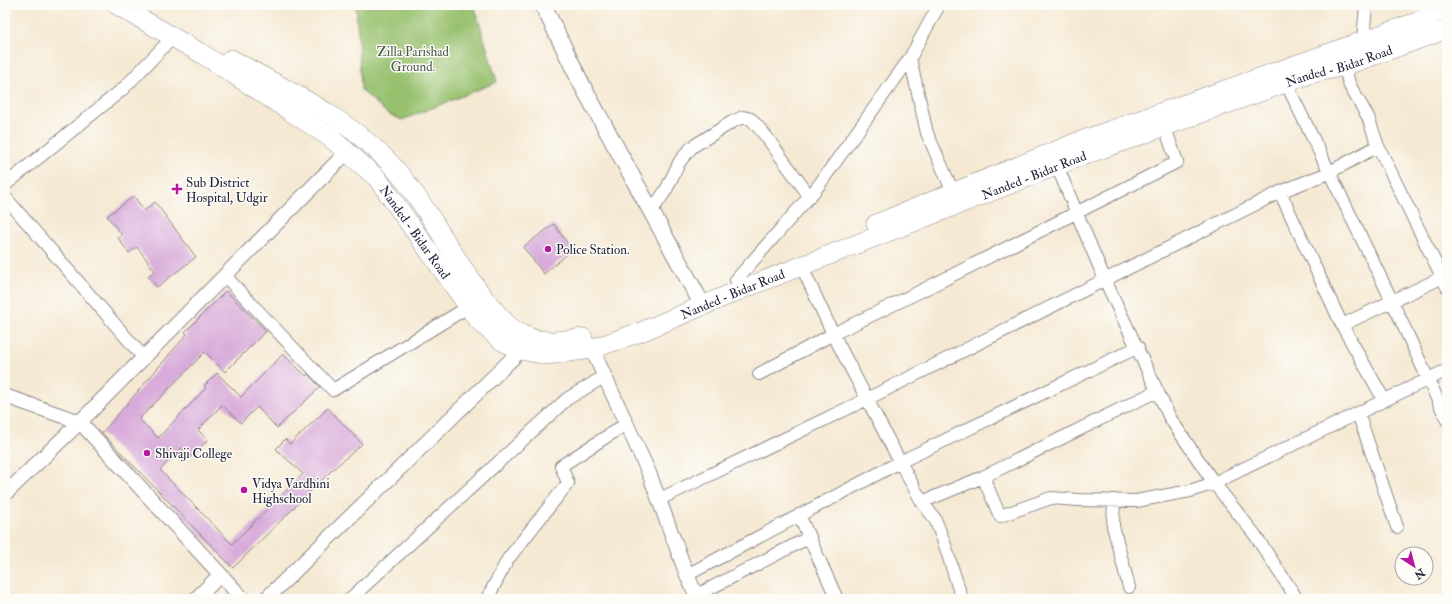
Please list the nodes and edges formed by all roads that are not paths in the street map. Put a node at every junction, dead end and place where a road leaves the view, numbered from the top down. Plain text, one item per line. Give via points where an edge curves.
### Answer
1 (117, 5) edge
2 (138, 5) edge
3 (543, 5) edge
4 (938, 5) edge
5 (1366, 5) edge
6 (1447, 7) edge
7 (1447, 29) edge
8 (172, 37) junction
9 (1365, 48) junction
10 (910, 58) junction
11 (1344, 66) junction
12 (1286, 83) junction
13 (1164, 125) junction
14 (1378, 146) junction
15 (347, 152) junction
16 (1054, 159) junction
17 (1328, 173) junction
18 (5, 185) edge
19 (1280, 192) junction
20 (5, 196) edge
21 (810, 197) junction
22 (954, 199) junction
23 (651, 212) junction
24 (1078, 212) junction
25 (802, 267) junction
26 (225, 276) junction
27 (736, 280) junction
28 (1106, 280) junction
29 (1445, 282) edge
30 (700, 301) junction
31 (1392, 302) junction
32 (468, 307) junction
33 (1342, 325) junction
34 (833, 334) junction
35 (1138, 347) junction
36 (592, 349) junction
37 (520, 350) junction
38 (144, 358) junction
39 (1447, 370) edge
40 (759, 374) dead end
41 (605, 376) junction
42 (1427, 378) junction
43 (1158, 391) junction
44 (5, 396) edge
45 (867, 399) junction
46 (1384, 400) junction
47 (1358, 413) junction
48 (1447, 420) edge
49 (80, 422) junction
50 (626, 424) junction
51 (900, 462) junction
52 (983, 477) junction
53 (1214, 483) junction
54 (5, 494) edge
55 (660, 499) junction
56 (1114, 500) junction
57 (922, 502) junction
58 (800, 515) junction
59 (1397, 527) dead end
60 (810, 537) junction
61 (220, 575) junction
62 (687, 575) junction
63 (1129, 587) dead end
64 (357, 596) edge
65 (698, 597) edge
66 (196, 599) edge
67 (243, 599) edge
68 (266, 599) edge
69 (487, 599) edge
70 (838, 599) edge
71 (962, 599) edge
72 (1297, 599) edge

1 - 8 highway, Nanded - Bidar Road
2 - 30 highway, Nanded - Bidar Road via 336,119 357,134 387,160 408,184 479,291 503,320 521,334 542,340 599,336
3 - 23 main road via 582,85
4 - 10 street
5 - 9 street
6 - 9 highway, Nanded - Bidar Road
7 - 9 highway, Nanded - Bidar Road
8 - 15 highway, Nanded - Bidar Road via 331,138
8 - 18 street via 124,88
9 - 11 highway, Nanded - Bidar Road
9 - 16 highway, Nanded - Bidar Road
10 - 21 street
10 - 22 street via 927,133
11 - 12 highway, Nanded - Bidar Road
11 - 14 street via 1350,86 1368,117
12 - 13 highway, Nanded - Bidar Road
12 - 17 street
13 - 16 highway, Nanded - Bidar Road
13 - 24 street via 1177,162
14 - 17 street
14 - 29 street
15 - 26 street
15 - 32 highway, Nanded - Bidar Road via 377,178
16 - 22 highway, Nanded - Bidar Road
16 - 24 street
17 - 19 street
17 - 31 street
19 - 28 street
19 - 33 street
20 - 38 street
21 - 23 street via 765,135 751,119 743,117 692,147 680,161 666,190
21 - 27 street
22 - 25 highway, Nanded - Bidar Road
22 - 27 highway, Nanded - Bidar Road
23 - 30 main road
24 - 28 street
24 - 34 street
25 - 30 highway, Nanded - Bidar Road
25 - 34 street
26 - 32 street via 333,390
26 - 38 street
27 - 30 highway, Nanded - Bidar Road
28 - 35 street
28 - 45 street
29 - 31 street
30 - 36 highway, Nanded - Bidar Road via 644,331
31 - 33 street
31 - 42 street
32 - 37 highway, Nanded - Bidar Road via 478,320 502,341
33 - 46 street
34 - 40 street
34 - 45 street
35 - 43 street
35 - 51 street
36 - 37 highway, Nanded - Bidar Road via 546,355
36 - 41 street
37 - 68 street
38 - 49 street
39 - 42 street
41 - 50 street
41 - 64 street via 568,399
42 - 46 street
42 - 48 street
43 - 52 street
43 - 53 street via 1170,418
44 - 49 street
45 - 51 street
45 - 55 street
46 - 47 street
47 - 53 street
47 - 59 street
49 - 54 street
49 - 61 street
50 - 55 street
50 - 69 street via 561,466 568,483 508,559
51 - 57 street
51 - 58 street
52 - 56 street via 1000,516 1051,498
52 - 57 street
53 - 56 street via 1190,491 1136,501
53 - 72 street via 1255,535
55 - 62 street
56 - 63 street via 1113,526
57 - 71 street via 935,519
58 - 60 street
58 - 62 street
60 - 65 street
60 - 70 street
61 - 66 street
61 - 67 street
62 - 65 street

